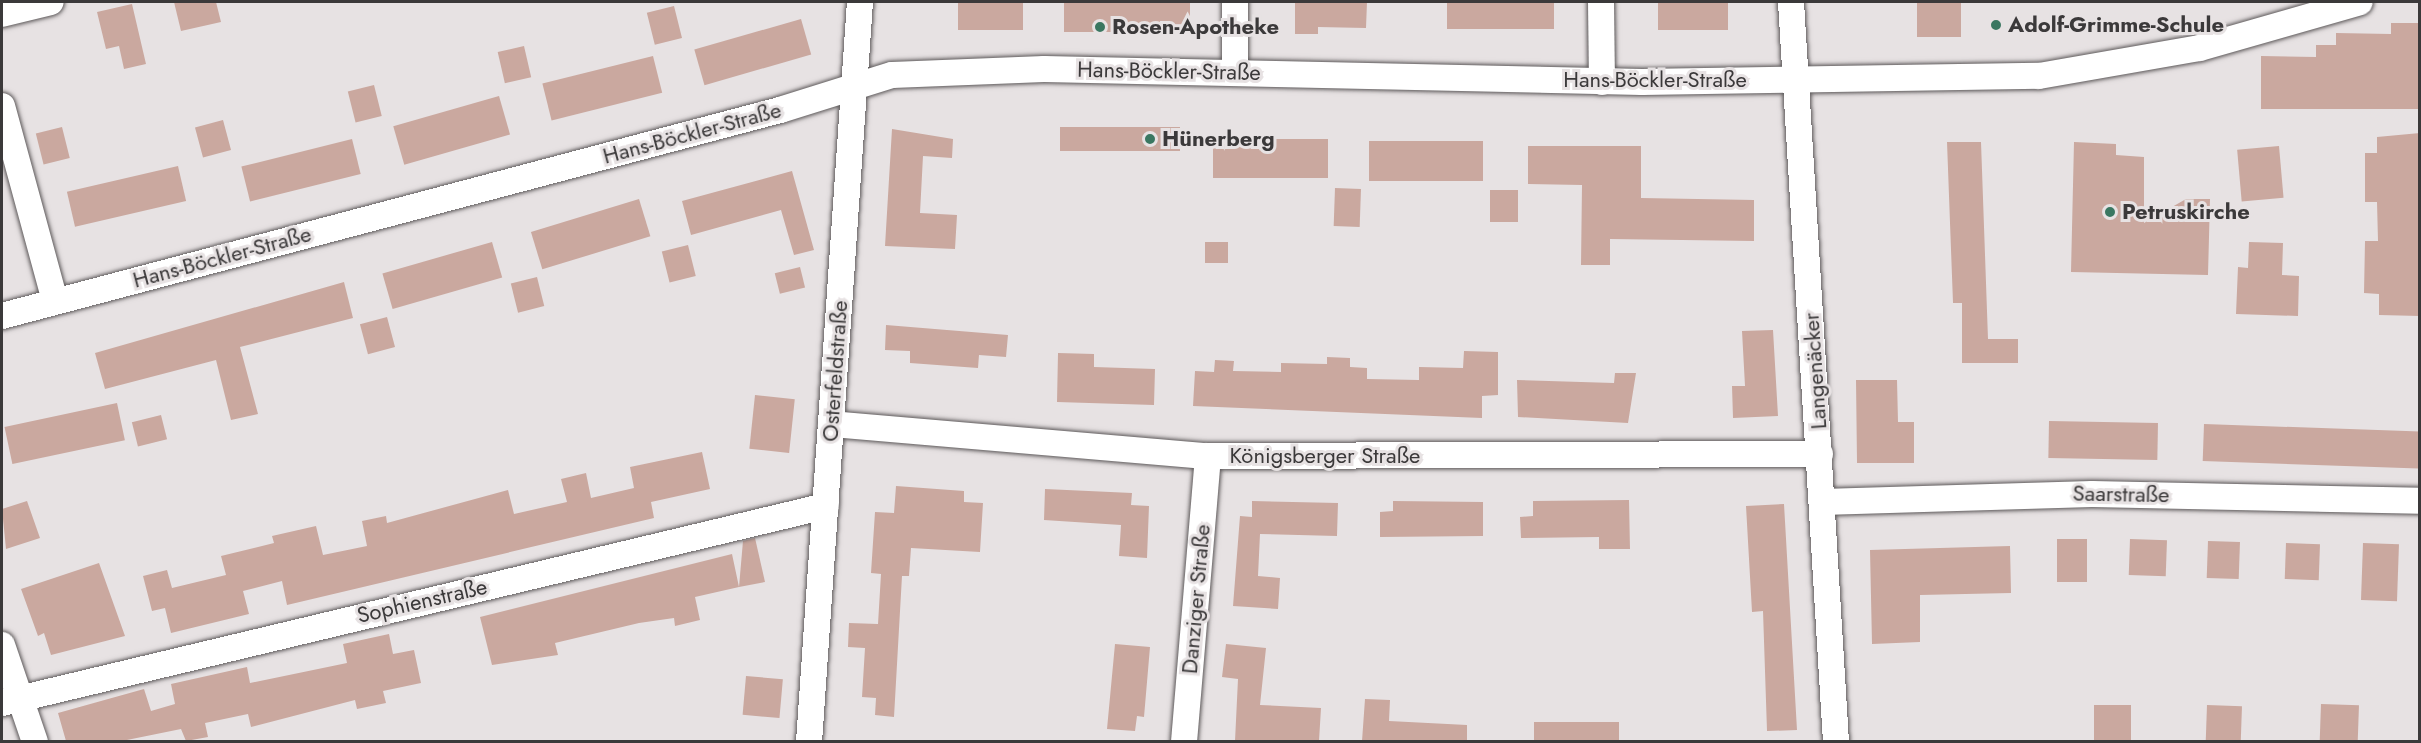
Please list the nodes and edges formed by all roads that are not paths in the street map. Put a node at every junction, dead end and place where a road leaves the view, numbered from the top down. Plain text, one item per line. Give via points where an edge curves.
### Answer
1 (51, 2) edge
2 (860, 2) edge
3 (1235, 2) edge
4 (1601, 2) edge
5 (1791, 2) edge
6 (2360, 2) edge
7 (2, 14) edge
8 (1234, 72) junction
9 (1796, 79) junction
10 (1602, 82) junction
11 (854, 86) junction
12 (2, 106) edge
13 (55, 301) junction
14 (2, 316) edge
15 (831, 424) junction
16 (1820, 454) junction
17 (1208, 456) junction
18 (2420, 501) edge
19 (1822, 502) junction
20 (826, 506) junction
21 (2, 645) edge
22 (10, 699) edge
23 (35, 741) edge
24 (809, 741) edge
25 (1184, 741) edge
26 (1836, 741) edge

1 - 7 street
2 - 11 street, Osterfeldstraße
3 - 8 street
4 - 10 street
5 - 9 street, Langenäcker
6 - 9 street, Hans-Böckler-Straße via 2200,48 2039,76
8 - 10 street, Hans-Böckler-Straße
8 - 11 street, Hans-Böckler-Straße via 1044,69 892,75
9 - 10 street, Hans-Böckler-Straße
9 - 16 street, Langenäcker
11 - 13 street, Hans-Böckler-Straße
11 - 15 street, Osterfeldstraße
12 - 13 street
13 - 14 street, Hans-Böckler-Straße
15 - 17 street, Königsberger Straße
15 - 20 street, Osterfeldstraße
16 - 17 street, Königsberger Straße
16 - 19 street, Langenäcker
17 - 25 street, Danziger Straße
18 - 19 street, Saarstraße via 2049,494
19 - 26 street, Langenäcker
20 - 22 street, Sophienstraße
20 - 24 street, Osterfeldstraße
21 - 22 street
22 - 23 street

